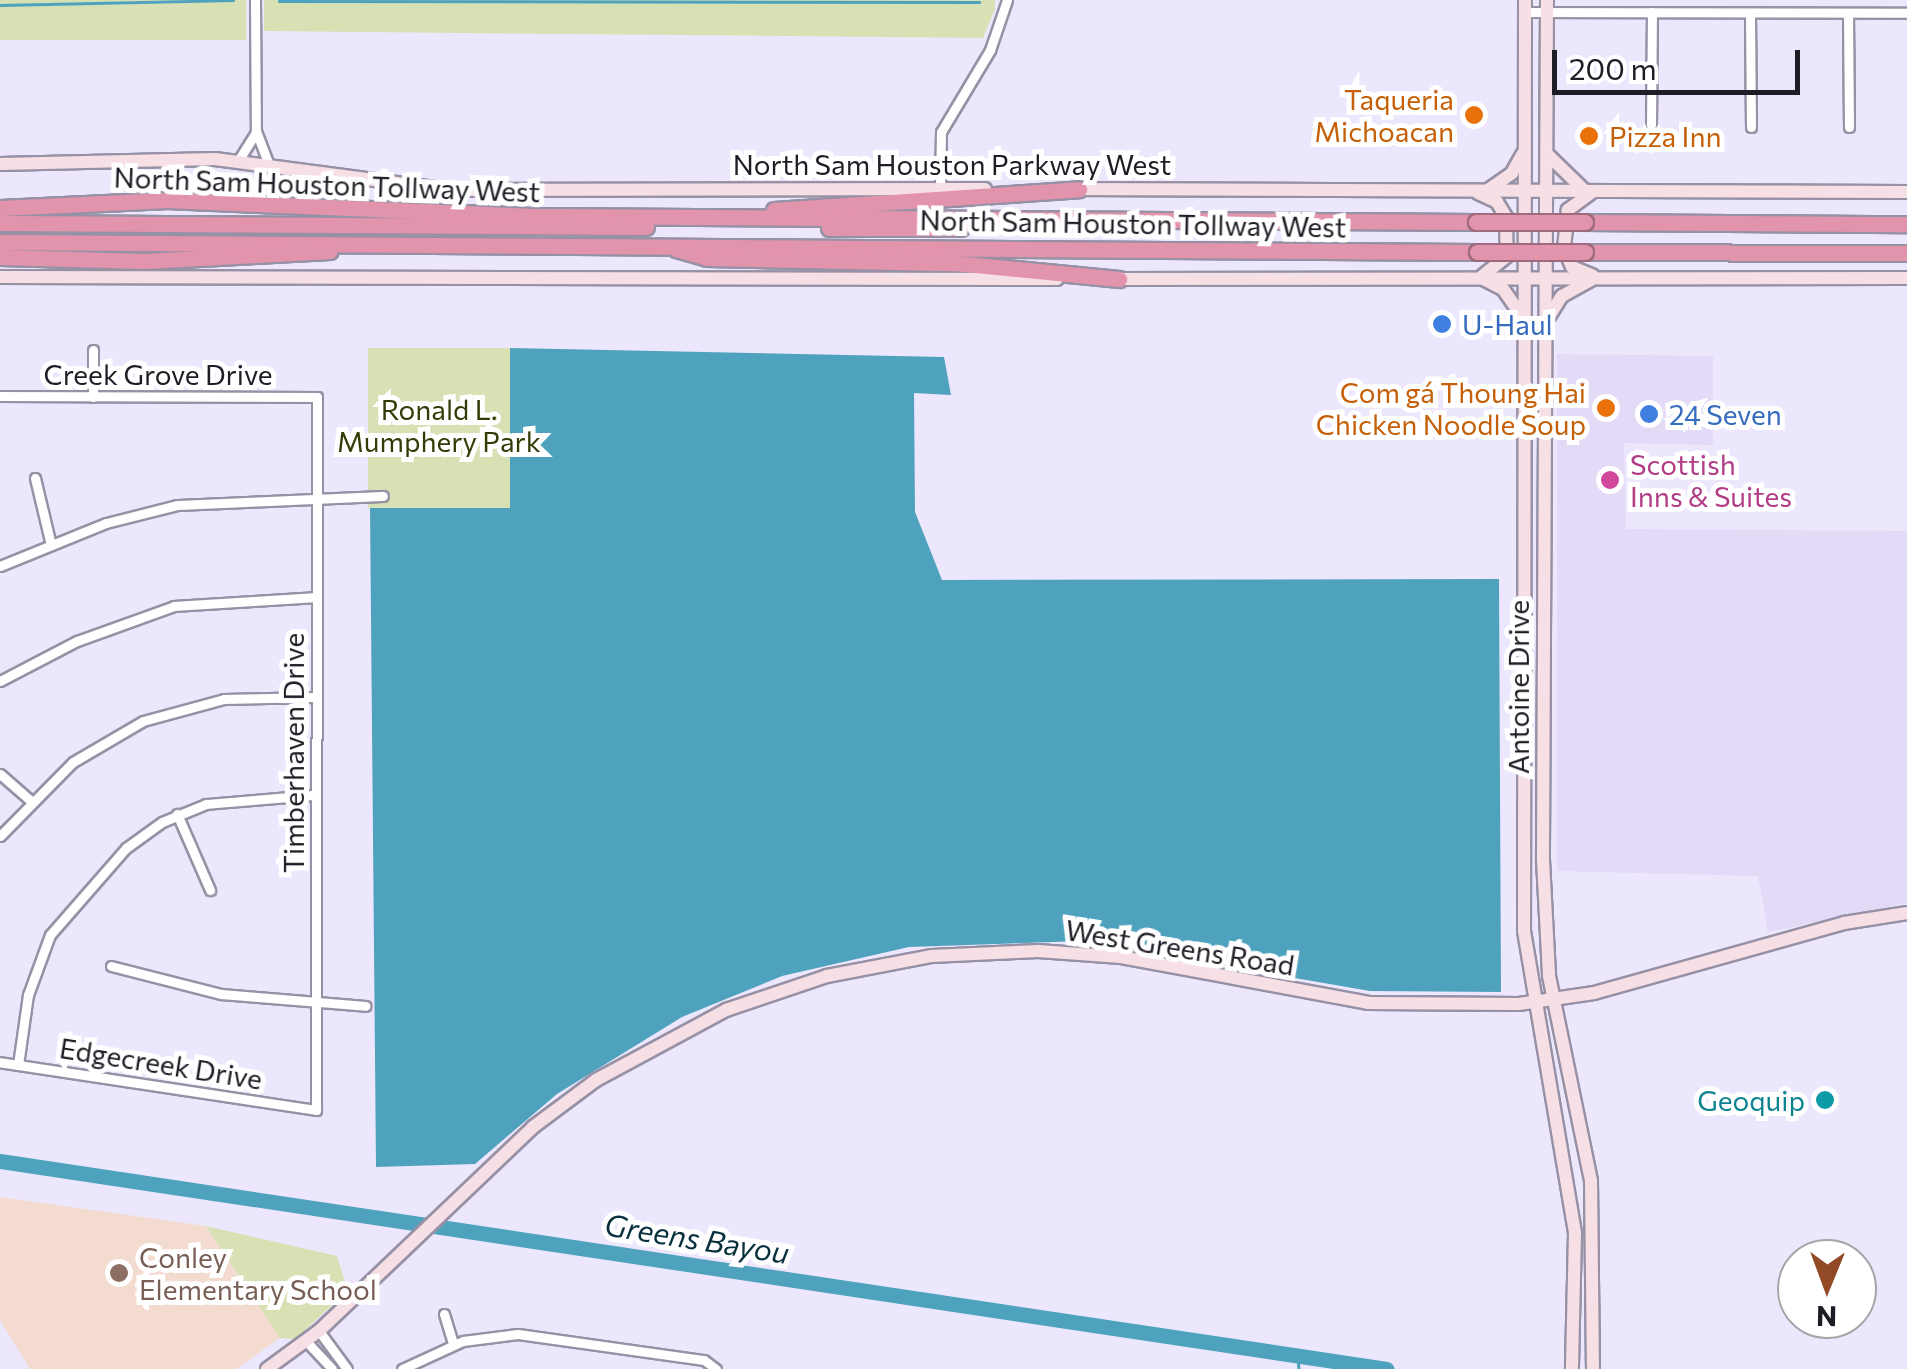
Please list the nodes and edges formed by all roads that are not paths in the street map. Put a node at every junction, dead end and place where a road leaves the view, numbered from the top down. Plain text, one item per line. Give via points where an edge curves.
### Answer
1 (255, 0) edge
2 (1007, 0) edge
3 (1524, 6) edge
4 (1547, 6) edge
5 (1652, 12) junction
6 (1750, 13) junction
7 (1848, 13) junction
8 (1907, 13) edge
9 (1651, 126) dead end
10 (1751, 127) dead end
11 (1848, 127) dead end
12 (256, 131) junction
13 (1524, 148) junction
14 (1546, 151) junction
15 (238, 161) junction
16 (268, 162) junction
17 (0, 164) edge
18 (940, 189) junction
19 (1079, 189) junction
20 (1480, 191) junction
21 (1524, 192) junction
22 (1545, 192) junction
23 (1594, 192) junction
24 (1907, 192) edge
25 (0, 208) edge
26 (719, 217) junction
27 (0, 222) edge
28 (1132, 222) junction
29 (1907, 224) edge
30 (0, 242) edge
31 (358, 243) junction
32 (658, 243) junction
33 (1907, 253) edge
34 (0, 257) edge
35 (0, 277) edge
36 (1480, 278) junction
37 (1524, 278) junction
38 (1545, 278) junction
39 (1598, 278) junction
40 (1907, 278) edge
41 (1119, 279) junction
42 (1524, 320) junction
43 (1544, 327) junction
44 (93, 350) dead end
45 (0, 396) edge
46 (93, 396) junction
47 (316, 397) joint
48 (1524, 434) junction
49 (1544, 434) junction
50 (35, 478) dead end
51 (383, 496) dead end
52 (317, 498) junction
53 (52, 545) junction
54 (0, 566) edge
55 (1524, 577) junction
56 (1544, 577) junction
57 (318, 597) junction
58 (0, 680) edge
59 (314, 697) junction
60 (1524, 717) junction
61 (1543, 717) junction
62 (0, 774) edge
63 (314, 795) junction
64 (32, 801) junction
65 (177, 814) junction
66 (0, 836) edge
67 (1524, 860) junction
68 (1543, 860) junction
69 (210, 890) dead end
70 (1907, 913) edge
71 (111, 966) dead end
72 (1553, 1001) junction
73 (1533, 1003) junction
74 (316, 1006) junction
75 (366, 1006) dead end
76 (0, 1062) edge
77 (18, 1065) junction
78 (316, 1110) joint
79 (1585, 1152) junction
80 (1565, 1156) junction
81 (1576, 1304) junction
82 (1597, 1305) junction
83 (444, 1314) dead end
84 (319, 1331) junction
85 (306, 1341) junction
86 (452, 1344) junction
87 (1573, 1363) edge
88 (1594, 1364) edge
89 (268, 1369) edge
90 (332, 1369) edge
91 (347, 1369) edge
92 (402, 1369) edge
93 (716, 1369) edge

1 - 12 street
2 - 18 street via 990,50 941,132
3 - 4 street
3 - 13 main road, Antoine Drive
4 - 5 street
4 - 14 main road, Antoine Drive
5 - 6 street
5 - 9 street
6 - 7 street
6 - 10 street
7 - 8 street
7 - 11 street
12 - 15 street
12 - 16 street
13 - 20 main road via 1512,173
13 - 21 main road, Antoine Drive
14 - 22 main road, Antoine Drive
14 - 23 main road via 1565,178
15 - 16 main road, North Sam Houston Parkway West
15 - 17 main road, North Sam Houston Parkway West via 105,157
16 - 18 main road, North Sam Houston Parkway West via 452,190
18 - 19 main road, North Sam Houston Parkway West
19 - 20 main road, North Sam Houston Parkway West
19 - 26 highway via 819,204
20 - 21 main road, North Sam Houston Parkway West
20 - 36 main road via 1506,217 1507,256
21 - 22 main road, North Sam Houston Parkway West
21 - 37 main road, Antoine Drive
22 - 23 main road, North Sam Houston Parkway West
22 - 38 main road, Antoine Drive
23 - 24 main road, North Sam Houston Parkway West
23 - 39 main road via 1568,210 1564,248 1572,268
25 - 26 highway, North Sam Houston Tollway West via 168,200
26 - 28 highway, North Sam Houston Tollway West
27 - 28 highway, North Sam Houston Tollway West via 926,228
28 - 29 highway, North Sam Houston Tollway West, bridge
30 - 31 highway, North Sam Houston Tollway West
31 - 32 highway, North Sam Houston Tollway West
31 - 34 highway, North Sam Houston Tollway West via 328,252 208,260
32 - 33 highway, North Sam Houston Tollway West, bridge
32 - 41 highway via 707,258 955,263
35 - 41 main road
36 - 37 main road
36 - 41 main road
36 - 42 main road via 1512,298
37 - 38 main road
37 - 42 main road, Antoine Drive
38 - 39 main road
38 - 43 main road, Antoine Drive
39 - 40 main road
39 - 43 main road via 1562,296
42 - 48 main road, Antoine Drive
43 - 49 main road, Antoine Drive
44 - 46 street
45 - 46 street, Creek Grove Drive
46 - 47 street, Creek Grove Drive
47 - 52 street, Timberhaven Drive
48 - 49 main road
48 - 55 main road, Antoine Drive
49 - 56 main road, Antoine Drive
50 - 53 street
51 - 52 street
52 - 53 street via 177,505
52 - 57 street, Timberhaven Drive
53 - 54 street
55 - 56 main road
55 - 60 main road, Antoine Drive
56 - 61 main road, Antoine Drive
57 - 58 street via 174,606 77,641
57 - 59 street, Timberhaven Drive
59 - 63 street, Timberhaven Drive
59 - 64 street via 224,698 162,714 101,742
60 - 61 main road
60 - 67 main road, Antoine Drive
61 - 68 main road, Antoine Drive
62 - 64 street
63 - 65 street via 227,799
63 - 74 street, Timberhaven Drive
64 - 66 street
65 - 69 street
65 - 77 street via 109,864 50,935 28,995
67 - 68 main road
67 - 73 main road, Antoine Drive
68 - 72 main road, Antoine Drive
70 - 72 main road, West Greens Road via 1844,923
71 - 74 street via 192,988
72 - 73 main road, West Greens Road
72 - 79 main road, Antoine Drive
73 - 80 main road, Antoine Drive
73 - 84 main road, West Greens Road via 1368,1002 1080,953 974,952 868,966 766,994 631,1058 533,1127
74 - 75 street
74 - 78 street, Timberhaven Drive
76 - 77 street, Edgecreek Drive
77 - 78 street, Edgecreek Drive
79 - 80 main road
79 - 82 main road, Antoine Drive
80 - 81 main road, Antoine Drive
81 - 82 main road
81 - 87 main road, Antoine Drive
82 - 88 main road, Antoine Drive
83 - 86 street
84 - 85 main road, West Greens Road
84 - 91 street
85 - 89 main road, West Greens Road
85 - 90 street
86 - 92 street
86 - 93 street via 518,1334 693,1358

